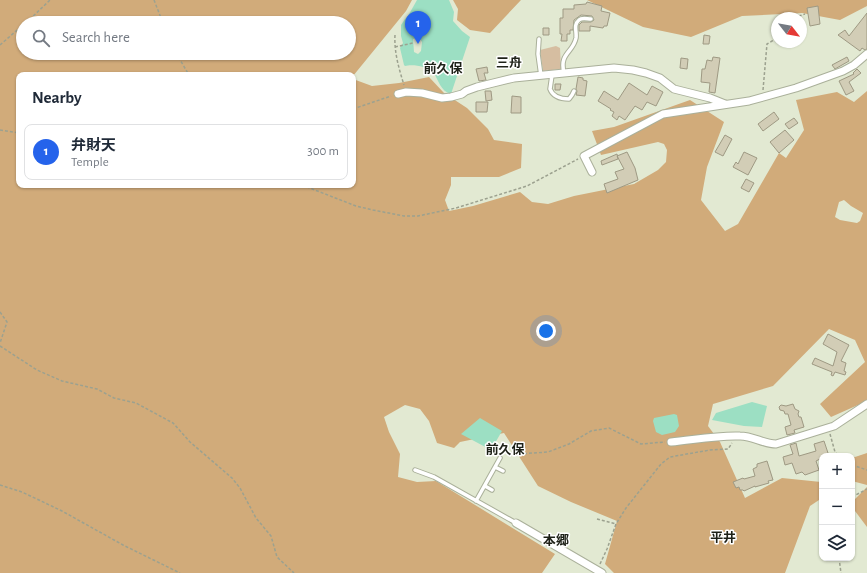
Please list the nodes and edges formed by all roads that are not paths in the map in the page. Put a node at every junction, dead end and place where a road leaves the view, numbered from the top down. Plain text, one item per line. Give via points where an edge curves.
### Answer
1 (591, 19) dead end
2 (539, 39) dead end
3 (867, 54) edge
4 (565, 74) junction
5 (552, 75) junction
6 (541, 76) junction
7 (574, 91) dead end
8 (398, 94) road end
9 (725, 104) junction
10 (592, 172) dead end
11 (867, 404) edge
12 (671, 442) road end
13 (500, 458) dead end
14 (496, 467) junction
15 (415, 470) dead end
16 (503, 471) dead end
17 (485, 486) junction
18 (492, 490) dead end
19 (476, 501) junction
20 (516, 523) joint
21 (599, 572) edge

1 - 4 lane via 582,18 575,26 576,40 562,65
2 - 6 lane
3 - 9 street via 843,71 803,86 762,98
4 - 5 street
4 - 9 street via 614,68 633,70 660,78 674,89
5 - 6 street
5 - 7 lane via 550,89 559,98 569,99
6 - 8 street via 514,78 477,87 451,98 422,93
9 - 10 street via 663,114 612,140 584,156
11 - 12 street via 828,428 776,444 736,436
13 - 14 lane
14 - 16 lane
14 - 17 lane
15 - 19 lane via 434,476
17 - 18 lane
17 - 19 lane
19 - 20 lane
20 - 21 street

